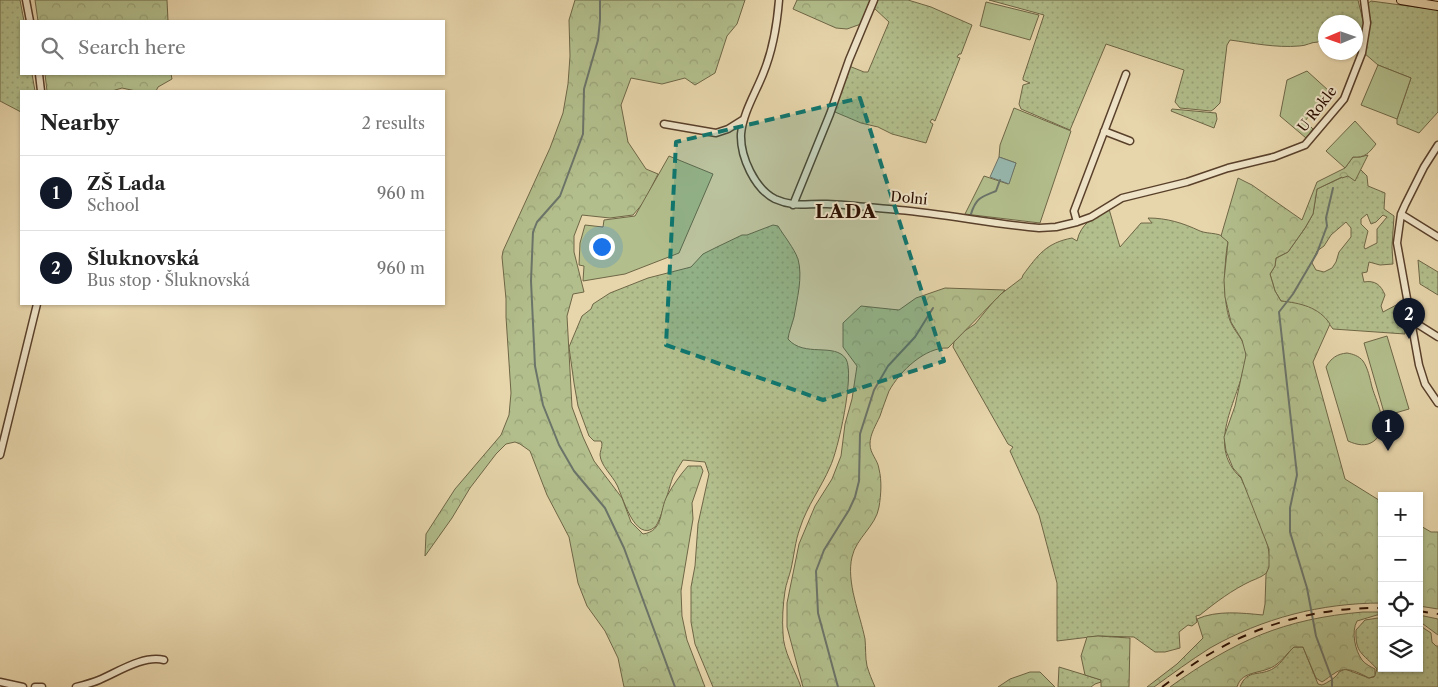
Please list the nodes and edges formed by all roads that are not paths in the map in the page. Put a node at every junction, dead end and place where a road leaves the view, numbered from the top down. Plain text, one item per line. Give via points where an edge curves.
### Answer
1 (26, 0) edge
2 (779, 0) edge
3 (874, 0) edge
4 (1364, 0) edge
5 (1402, 0) edge
6 (1438, 4) edge
7 (30, 20) edge
8 (1126, 74) dead end
9 (39, 75) edge
10 (41, 90) edge
11 (744, 119) junction
12 (664, 124) dead end
13 (1104, 131) junction
14 (1130, 141) dead end
15 (1438, 145) edge
16 (1217, 171) joint
17 (794, 205) junction
18 (1401, 214) junction
19 (1077, 222) junction
20 (1438, 236) edge
21 (37, 305) edge
22 (1411, 320) junction
23 (1438, 337) edge
24 (1438, 403) edge
25 (0, 456) edge
26 (164, 660) dead end
27 (0, 682) edge
28 (23, 687) edge
29 (35, 687) edge
30 (42, 687) edge
31 (76, 687) edge

1 - 7 street
2 - 11 street, Dolní via 768,60
3 - 17 street
4 - 16 street, U Rokle via 1367,23 1362,53 1344,99 1305,145
5 - 6 main road
8 - 13 street
9 - 10 street
11 - 12 street via 716,133
11 - 17 street, Dolní via 742,147 756,181 774,198
13 - 14 street
13 - 19 street via 1074,211
15 - 18 street
16 - 19 street, Dolní via 1188,182 1122,198
17 - 19 street, Dolní via 828,204 900,210 1039,228
18 - 20 street
18 - 22 street via 1397,243
21 - 25 street
22 - 23 street
22 - 24 street via 1425,384
26 - 31 street via 157,658 139,662
27 - 28 street
29 - 30 street

